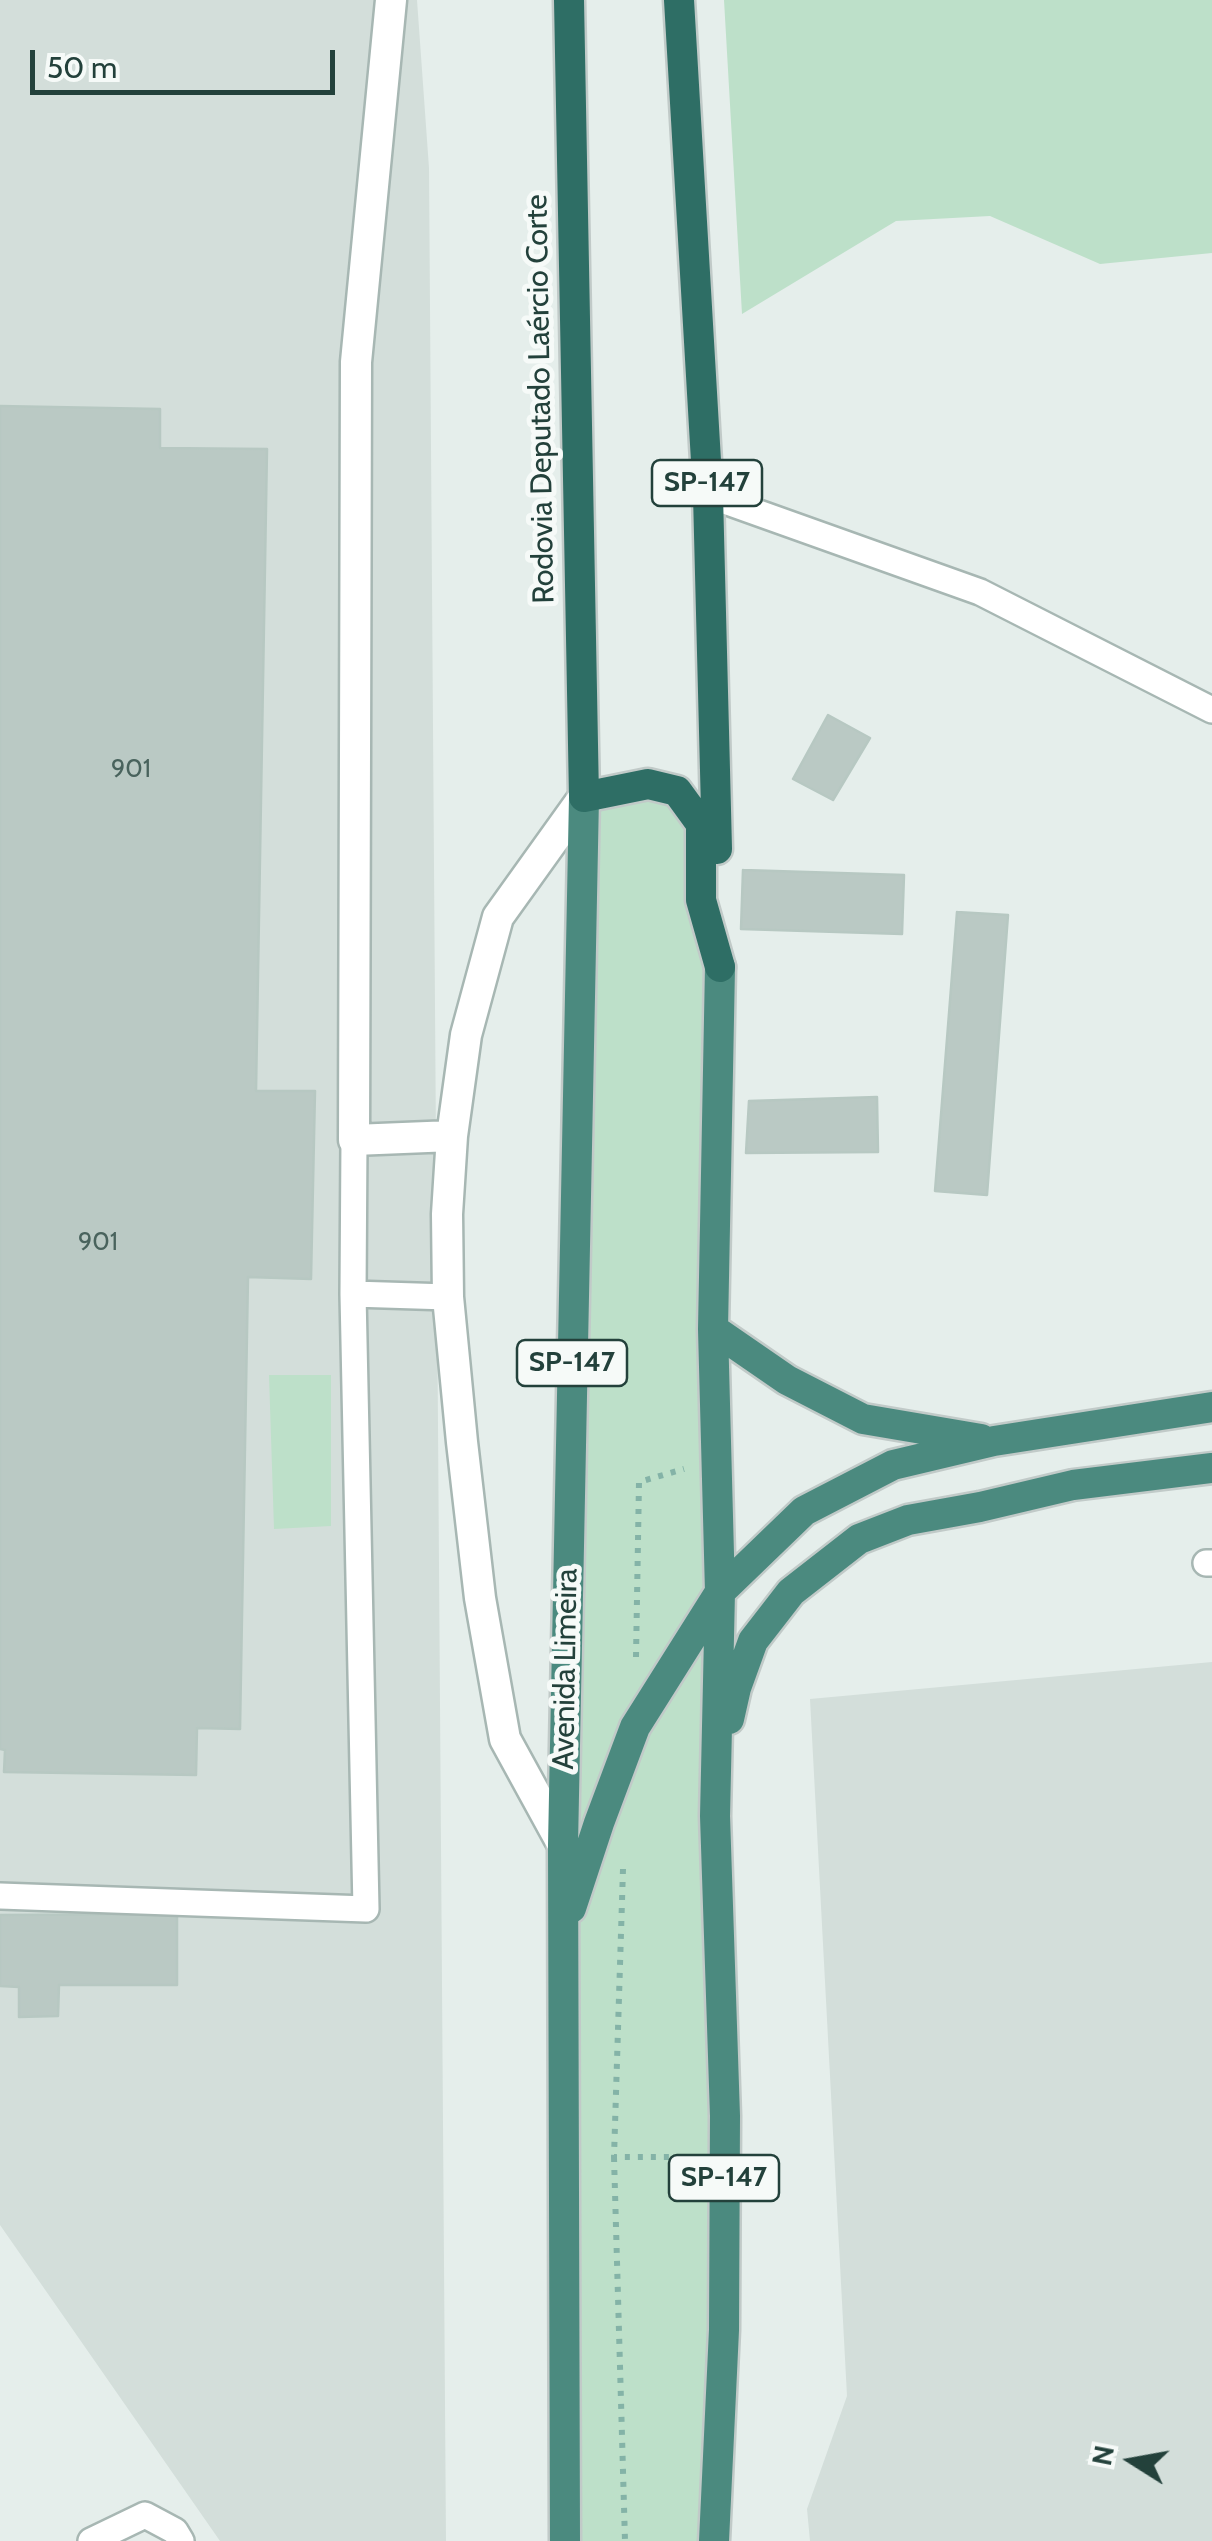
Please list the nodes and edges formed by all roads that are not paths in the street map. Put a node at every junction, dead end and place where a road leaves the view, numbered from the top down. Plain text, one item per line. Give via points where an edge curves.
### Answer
1 (391, 0) edge
2 (569, 0) edge
3 (679, 0) edge
4 (708, 495) junction
5 (1212, 710) edge
6 (584, 798) junction
7 (720, 967) junction
8 (452, 1136) junction
9 (354, 1140) junction
10 (352, 1294) junction
11 (448, 1297) junction
12 (714, 1329) junction
13 (1212, 1407) edge
14 (994, 1441) junction
15 (1212, 1468) edge
16 (720, 1592) junction
17 (714, 1816) junction
18 (563, 1845) junction
19 (0, 1896) edge
20 (564, 1930) junction
21 (718, 2464) junction
22 (92, 2541) edge
23 (181, 2541) edge
24 (565, 2541) edge
25 (697, 2541) edge
26 (714, 2541) edge

1 - 9 street via 356,362
2 - 6 highway, Rodovia Deputado Laércio Corte / SP-147
3 - 4 highway, SP-147
4 - 5 lane via 980,592
4 - 7 highway, SP-147
6 - 7 highway via 648,784 676,791 701,824 701,900
6 - 8 street via 498,916 466,1035
6 - 18 highway, Avenida Limeira / SP-147
7 - 12 highway, SP-147
8 - 9 street
8 - 11 street
9 - 10 lane
10 - 11 lane
10 - 19 lane via 366,1909
11 - 18 street via 480,1598 506,1739
12 - 14 highway via 787,1380 863,1419
12 - 16 highway, SP-147
13 - 14 highway
14 - 16 highway via 893,1465 804,1511
15 - 17 highway via 1073,1485 908,1520 859,1539 791,1592 753,1641 736,1688
16 - 17 highway, SP-147
16 - 20 highway via 634,1728
17 - 21 highway, SP-147 via 725,2116
18 - 20 highway, Avenida Limeira / SP-147
20 - 24 highway, Avenida Limeira / SP-147
21 - 25 highway
21 - 26 highway, SP-147
22 - 23 lane via 145,2514

